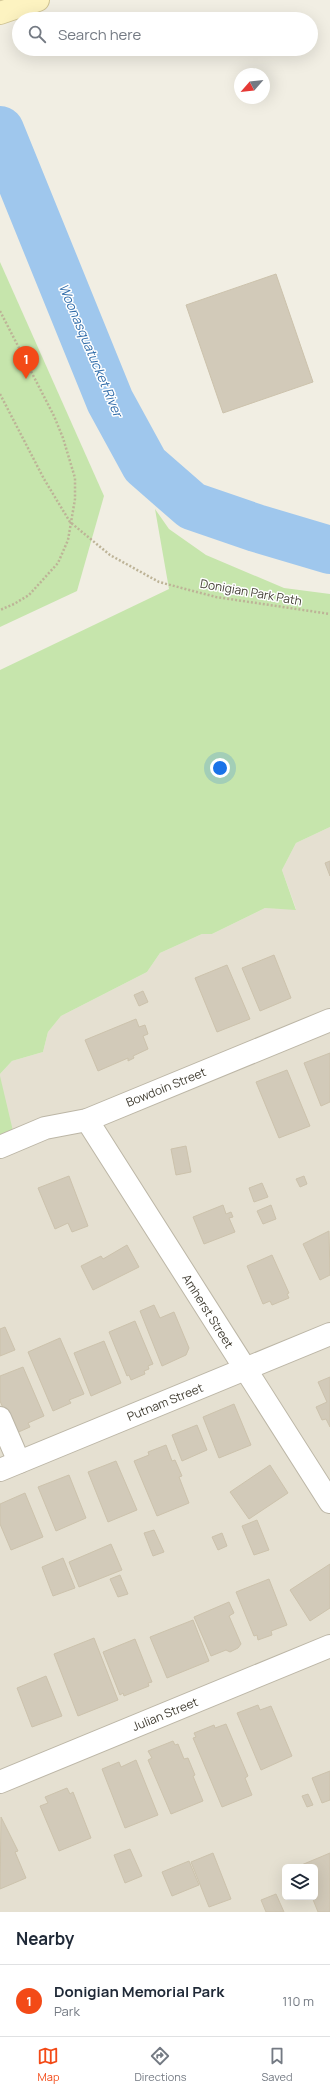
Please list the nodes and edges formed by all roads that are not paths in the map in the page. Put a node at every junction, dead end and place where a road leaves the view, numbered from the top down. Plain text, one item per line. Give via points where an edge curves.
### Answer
1 (38, 0) edge
2 (0, 13) edge
3 (330, 1020) edge
4 (87, 1120) junction
5 (0, 1147) edge
6 (330, 1334) edge
7 (245, 1369) junction
8 (0, 1418) edge
9 (9, 1466) edge
10 (330, 1502) edge
11 (330, 1646) edge
12 (0, 1782) edge

1 - 2 main road
3 - 4 street, Bowdoin Street
4 - 5 street, Bowdoin Street via 45,1128
4 - 7 street, Amherst Street
6 - 7 street, Putnam Street
7 - 9 street, Putnam Street
7 - 10 street, Amherst Street
8 - 9 street
11 - 12 street, Julian Street

